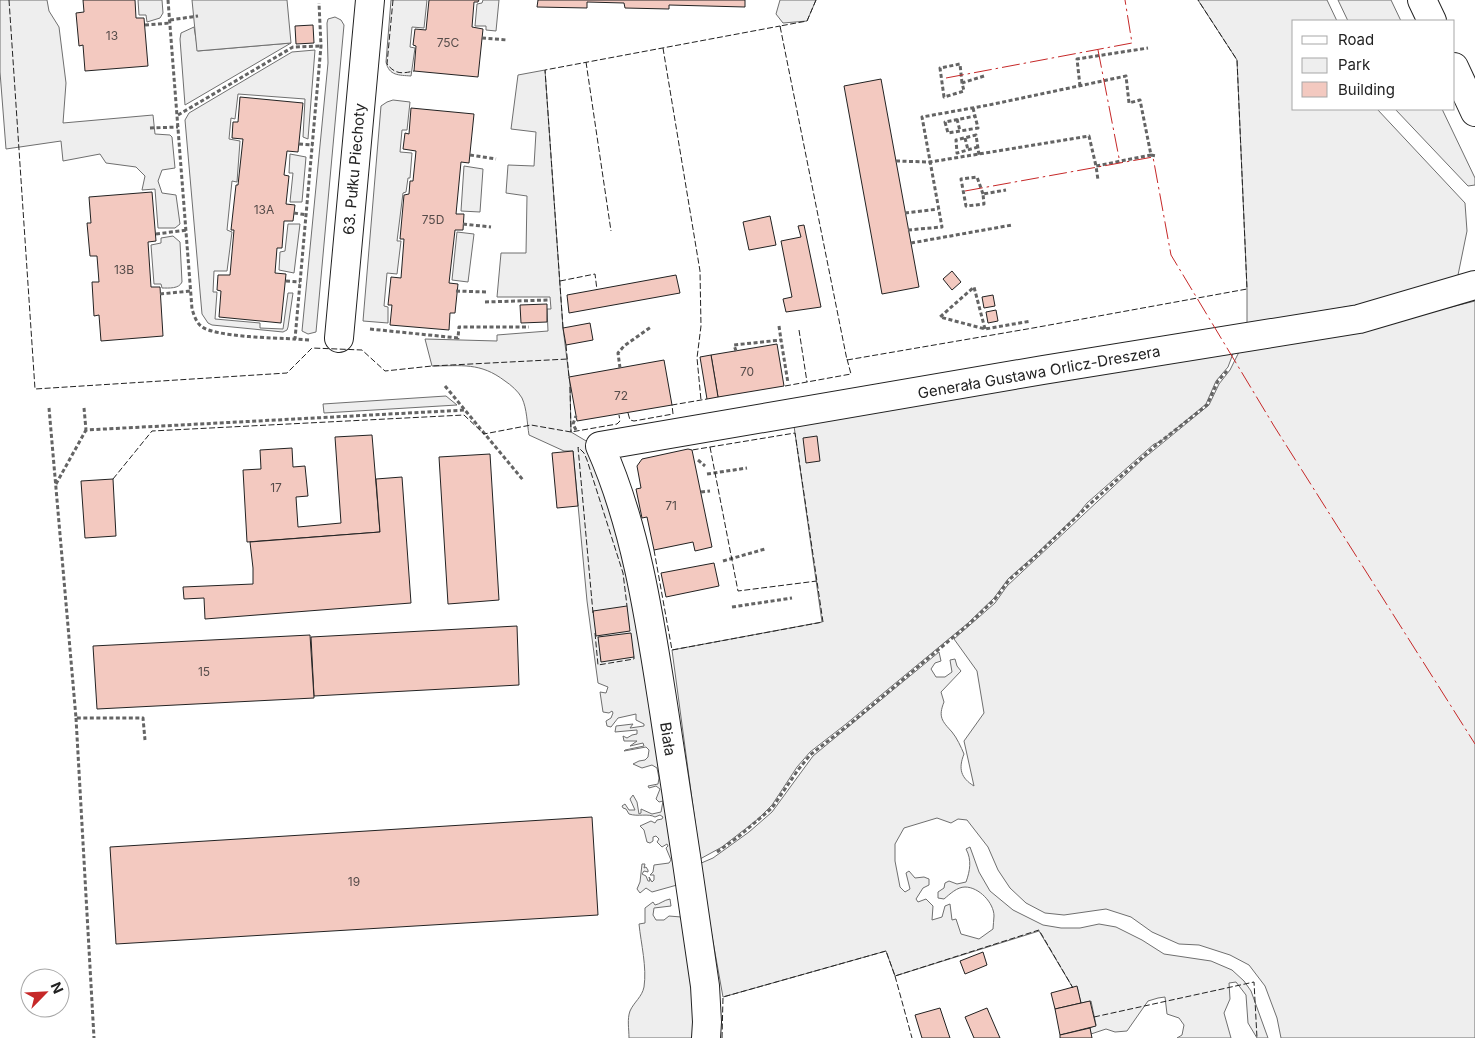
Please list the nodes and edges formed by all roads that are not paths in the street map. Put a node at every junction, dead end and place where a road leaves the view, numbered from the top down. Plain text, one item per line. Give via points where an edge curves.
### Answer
1 (370, 0) edge
2 (1422, 0) edge
3 (1432, 20) edge
4 (1455, 69) edge
5 (1475, 112) edge
6 (1475, 285) edge
7 (339, 331) road end
8 (600, 446) joint
9 (706, 1038) edge

1 - 7 street, 63. Pułku Piechoty
2 - 3 street
4 - 5 street
6 - 8 street, Generała Gustawa Orlicz-Dreszera via 1359,319
8 - 9 street, Biała via 621,504 650,623 705,986

